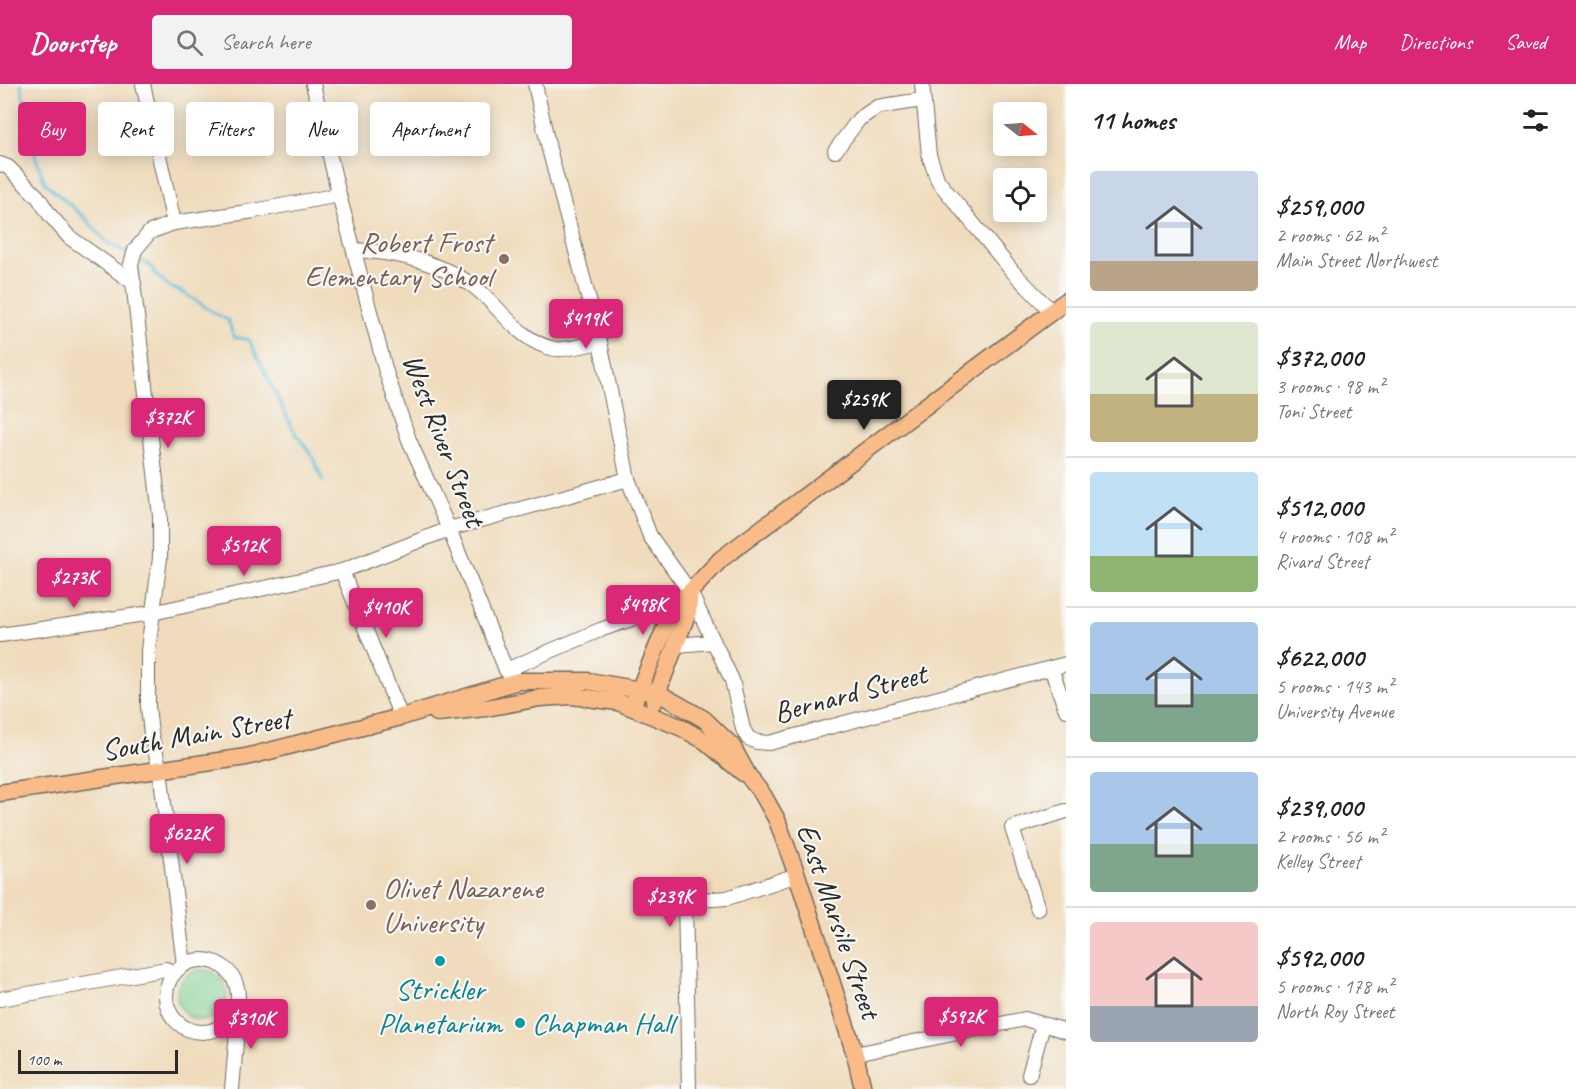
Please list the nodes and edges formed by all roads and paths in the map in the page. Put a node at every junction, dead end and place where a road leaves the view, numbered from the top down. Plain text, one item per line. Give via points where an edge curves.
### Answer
1 (143, 84) edge
2 (313, 84) edge
3 (534, 84) edge
4 (922, 84) edge
5 (922, 100) junction
6 (835, 151) dead end
7 (0, 164) edge
8 (339, 195) junction
9 (174, 223) junction
10 (354, 250) junction
11 (134, 284) junction
12 (1066, 302) edge
13 (1052, 312) junction
14 (600, 342) junction
15 (628, 478) junction
16 (449, 529) junction
17 (342, 572) junction
18 (690, 592) junction
19 (675, 604) junction
20 (152, 613) junction
21 (0, 635) edge
22 (713, 642) junction
23 (677, 645) junction
24 (1066, 664) edge
25 (1051, 668) junction
26 (512, 675) junction
27 (639, 690) junction
28 (658, 693) junction
29 (632, 707) junction
30 (1066, 710) edge
31 (649, 713) junction
32 (401, 717) junction
33 (159, 770) junction
34 (749, 777) junction
35 (0, 793) edge
36 (1066, 811) edge
37 (797, 875) junction
38 (1038, 909) dead end
39 (179, 969) junction
40 (0, 999) edge
41 (235, 1012) junction
42 (1043, 1025) junction
43 (1066, 1031) edge
44 (855, 1054) junction
45 (1029, 1074) dead end
46 (232, 1089) edge
47 (689, 1089) edge
48 (863, 1089) edge

1 - 9 street
2 - 8 street, West River Street
3 - 14 street, Bernard Street
4 - 5 street
5 - 6 street via 877,107 859,119
5 - 13 street via 929,155 938,181 1013,272
7 - 11 street via 38,197 69,237
8 - 9 street
8 - 10 street, West River Street
9 - 11 street via 150,232 135,250 131,270
10 - 14 street via 395,254 443,270 472,285 527,337 556,349
10 - 16 street, West River Street via 386,372 409,440
11 - 20 street via 160,516 160,558
12 - 13 main road
13 - 18 main road via 721,559
14 - 15 street, Bernard Street
15 - 16 street
15 - 18 street, Bernard Street via 650,536
16 - 17 street
16 - 26 street, West River Street
17 - 20 street
17 - 32 street
18 - 19 main road
18 - 22 street, Bernard Street
18 - 23 main road
19 - 26 street, South Main Street via 600,630
19 - 27 main road
20 - 21 street
20 - 33 street via 148,707
22 - 23 street
22 - 25 street, Bernard Street via 732,680 747,738 769,743
23 - 28 main road
24 - 25 street, Bernard Street
25 - 30 street
26 - 27 main road, South Main Street
26 - 32 main road, South Main Street via 496,688
27 - 28 main road, East Marsile Street
27 - 29 main road
28 - 31 main road
28 - 34 main road, East Marsile Street via 704,719 732,746
29 - 31 main road, East Marsile Street
29 - 32 main road, South Main Street via 572,696
31 - 34 main road, East Marsile Street via 705,741
32 - 33 main road, South Main Street via 246,757
33 - 35 main road, South Main Street
33 - 39 street
34 - 37 main road, East Marsile Street via 777,820
36 - 38 street via 1012,828
37 - 44 main road, East Marsile Street
37 - 47 street via 727,898 685,901
39 - 40 street
39 - 41 street via 195,960 218,963 227,969 238,990
39 - 41 street via 168,984 166,996 174,1019 183,1027 194,1032 218,1029
41 - 46 street
42 - 43 street
42 - 44 street via 1025,1019
42 - 45 street
44 - 48 main road, East Marsile Street

